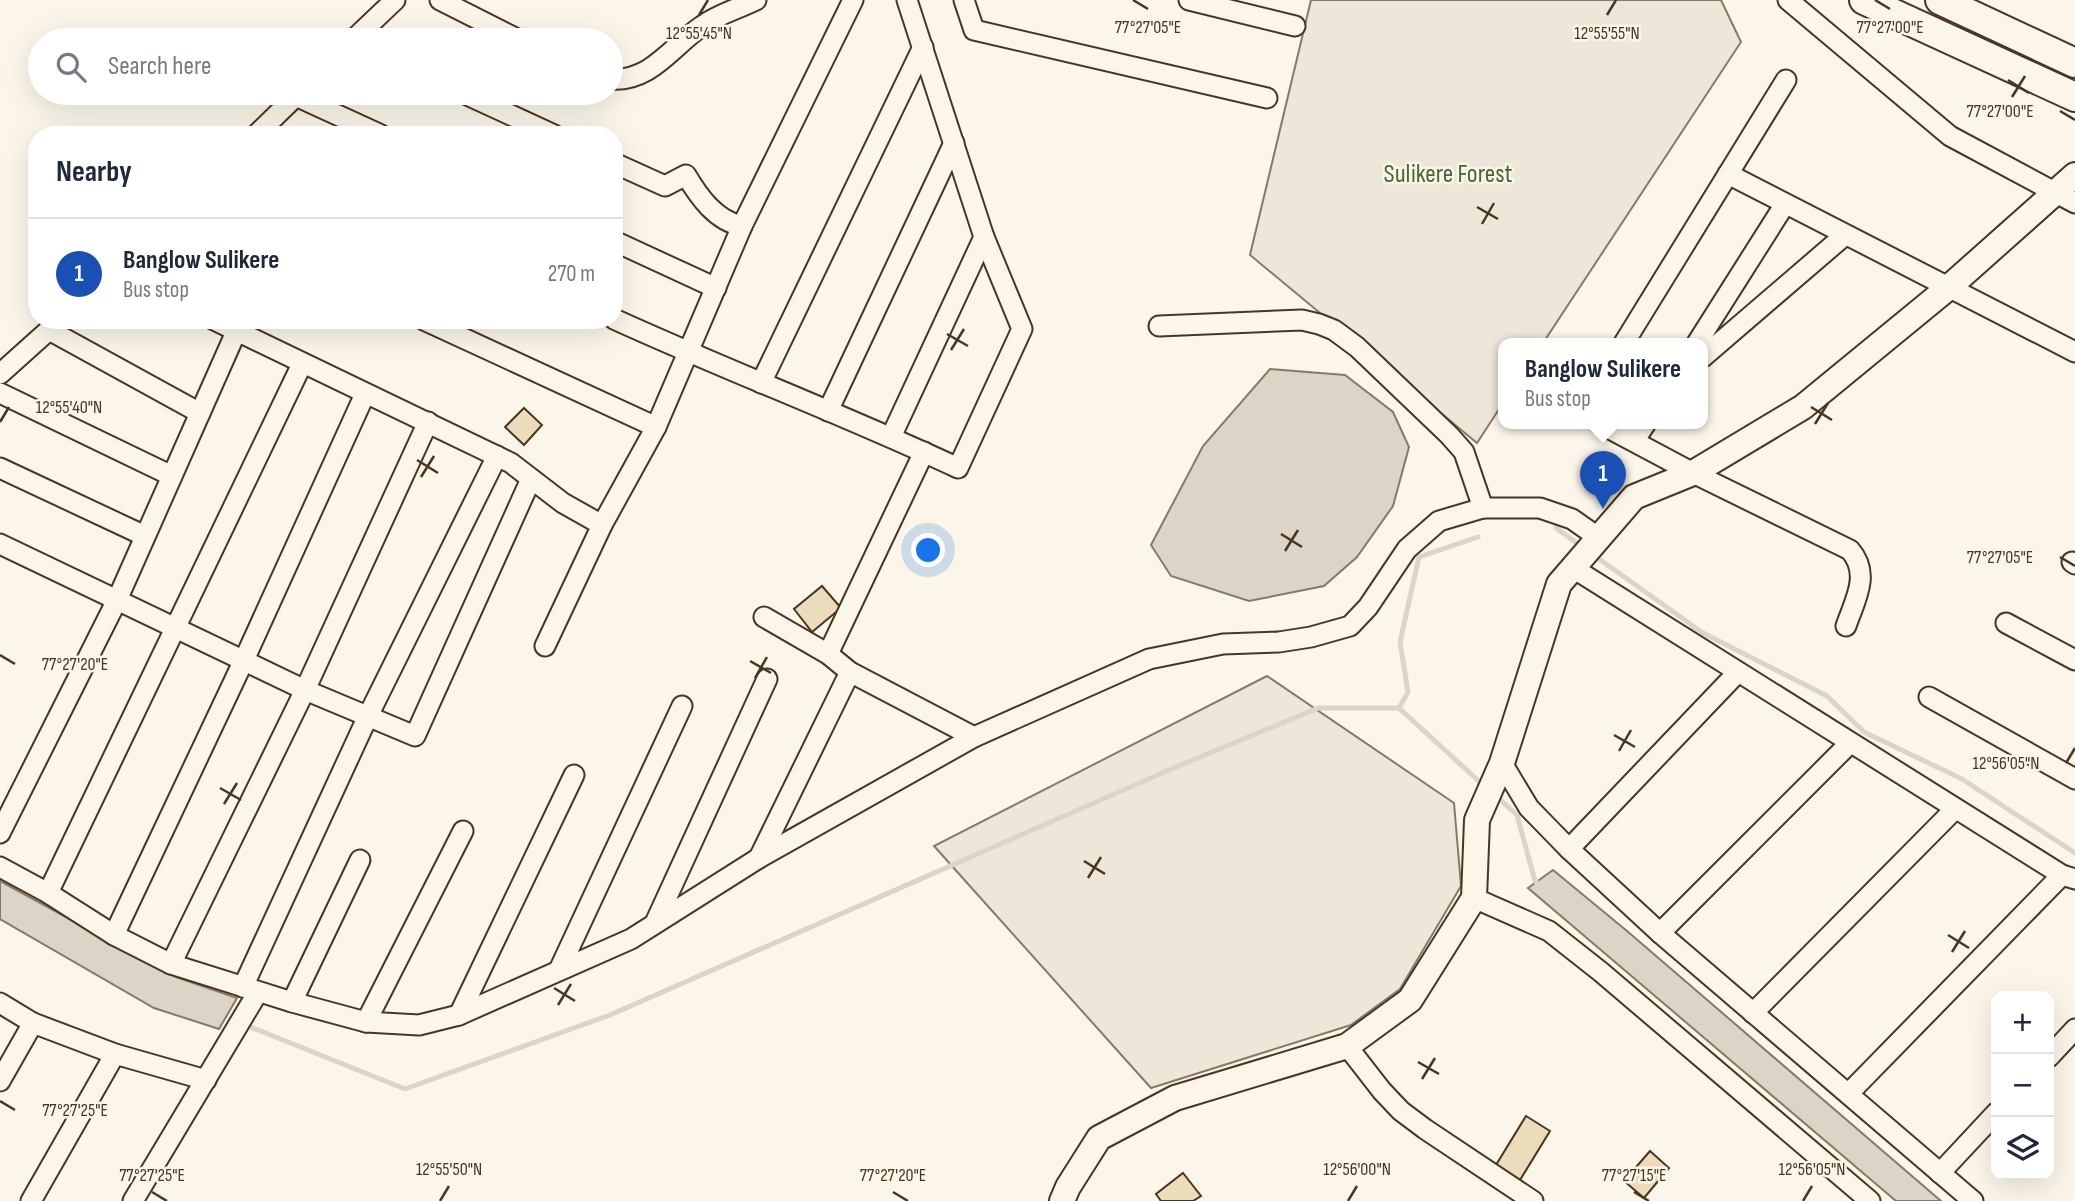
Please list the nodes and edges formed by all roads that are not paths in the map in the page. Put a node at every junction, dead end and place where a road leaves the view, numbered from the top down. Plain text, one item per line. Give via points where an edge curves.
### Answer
1 (395, 0) edge
2 (440, 0) edge
3 (756, 0) edge
4 (853, 0) edge
5 (908, 0) edge
6 (964, 0) edge
7 (1189, 0) edge
8 (1788, 0) edge
9 (1864, 0) edge
10 (1940, 0) edge
11 (1295, 26) dead end
12 (366, 28) edge
13 (495, 28) edge
14 (923, 47) junction
15 (2075, 62) edge
16 (623, 78) edge
17 (1786, 80) dead end
18 (2075, 97) edge
19 (1268, 98) dead end
20 (286, 105) edge
21 (320, 105) edge
22 (489, 105) edge
23 (265, 126) edge
24 (363, 126) edge
25 (534, 126) edge
26 (954, 144) junction
27 (623, 167) edge
28 (1728, 174) junction
29 (2075, 175) edge
30 (2065, 198) edge
31 (1785, 204) junction
32 (742, 226) junction
33 (1845, 235) junction
34 (984, 237) junction
35 (623, 245) edge
36 (716, 288) junction
37 (1948, 288) junction
38 (623, 323) edge
39 (1159, 326) dead end
40 (51, 329) edge
41 (62, 329) edge
42 (230, 329) edge
43 (444, 329) edge
44 (236, 332) junction
45 (1627, 338) edge
46 (1700, 338) edge
47 (688, 352) junction
48 (2075, 352) edge
49 (1708, 353) edge
50 (302, 364) junction
51 (0, 374) edge
52 (761, 383) junction
53 (0, 393) edge
54 (365, 394) junction
55 (828, 411) junction
56 (200, 413) junction
57 (428, 422) junction
58 (656, 427) junction
59 (1611, 429) edge
60 (1642, 429) edge
61 (891, 437) junction
62 (1634, 441) junction
63 (924, 452) junction
64 (497, 456) junction
65 (0, 468) edge
66 (1693, 473) junction
67 (172, 476) junction
68 (531, 479) junction
69 (1483, 508) junction
70 (602, 525) junction
71 (145, 536) junction
72 (1599, 538) junction
73 (0, 544) edge
74 (1573, 568) junction
75 (117, 600) junction
76 (764, 617) dead end
77 (2006, 623) dead end
78 (175, 626) junction
79 (1846, 626) dead end
80 (545, 646) dead end
81 (828, 654) junction
82 (244, 660) junction
83 (2075, 660) edge
84 (850, 672) junction
85 (1738, 672) junction
86 (767, 679) dead end
87 (305, 690) junction
88 (1929, 697) dead end
89 (682, 706) dead end
90 (368, 716) junction
91 (974, 737) junction
92 (1850, 743) junction
93 (1502, 762) junction
94 (574, 775) dead end
95 (2075, 779) edge
96 (1955, 809) junction
97 (463, 831) dead end
98 (0, 834) edge
99 (1569, 849) junction
100 (759, 858) junction
101 (360, 860) dead end
102 (0, 867) edge
103 (2068, 877) edge
104 (48, 893) junction
105 (1474, 898) junction
106 (655, 923) junction
107 (1660, 933) junction
108 (114, 935) junction
109 (171, 964) junction
110 (559, 970) junction
111 (250, 989) junction
112 (292, 1002) junction
113 (0, 1003) edge
114 (1753, 1013) junction
115 (460, 1015) junction
116 (366, 1022) junction
117 (33, 1023) junction
118 (2075, 1029) edge
119 (1347, 1046) junction
120 (115, 1054) junction
121 (2052, 1054) edge
122 (206, 1080) junction
123 (0, 1081) edge
124 (1849, 1093) junction
125 (1992, 1117) edge
126 (1940, 1173) junction
127 (31, 1201) edge
128 (133, 1201) edge
129 (1062, 1201) edge
130 (1533, 1201) edge
131 (1870, 1201) edge
132 (1973, 1201) edge

1 - 12 street
2 - 13 street
3 - 16 street via 700,27 655,66
4 - 32 street
5 - 14 street
6 - 19 street via 974,30
7 - 11 street
8 - 30 street via 1950,136
9 - 18 highway
10 - 15 highway
14 - 26 street
14 - 52 street
17 - 28 street
20 - 23 street
21 - 24 street
22 - 25 street
26 - 34 street
26 - 55 street
27 - 32 street via 665,186 686,175 714,211
28 - 31 street
28 - 45 street
29 - 30 main road
30 - 37 main road
31 - 33 street
31 - 46 street
32 - 36 street
33 - 37 street
33 - 49 street
34 - 61 street
34 - 63 street via 1022,329 958,468
35 - 36 street
36 - 47 street
37 - 48 street
37 - 66 main road via 1803,407
38 - 47 street
39 - 69 street via 1303,320 1334,330 1357,346 1464,452
40 - 51 street
41 - 56 street
42 - 44 street
43 - 58 street
44 - 50 street
44 - 56 street
47 - 52 street
47 - 58 street
50 - 54 street
50 - 78 street
52 - 55 street
53 - 67 street
54 - 57 street
54 - 82 street
55 - 61 street
56 - 67 street
57 - 64 street
57 - 87 street
58 - 70 street
59 - 62 street
60 - 62 street
61 - 63 street
62 - 66 street
63 - 81 street
64 - 68 street
64 - 90 street
65 - 71 street
66 - 72 main road via 1634,498
66 - 79 street via 1850,550 1859,561 1861,582
67 - 71 street
68 - 70 street
68 - 90 street via 415,736
69 - 72 street via 1540,508 1572,519
69 - 91 street via 1439,522 1407,549 1350,626 1311,637 1223,644 1149,659
70 - 80 street
71 - 75 street
72 - 74 main road
73 - 75 street
74 - 85 street
74 - 93 main road via 1559,584
75 - 78 street
75 - 98 street
76 - 81 street
77 - 83 street
78 - 82 street
78 - 104 street
81 - 84 street
82 - 87 street
82 - 108 street
84 - 91 street
84 - 100 street
85 - 92 street
85 - 99 street
86 - 106 street
87 - 90 street
87 - 109 street
88 - 95 street
89 - 110 street
90 - 111 street
91 - 100 street
92 - 96 street
92 - 107 street
93 - 99 street via 1529,808
93 - 105 main road via 1477,820
94 - 115 street
96 - 103 street
96 - 114 street
97 - 116 street
99 - 107 street
100 - 106 street
101 - 112 street
102 - 104 street
103 - 124 street
104 - 108 street
105 - 119 main road via 1410,1000
105 - 131 street via 1549,930
106 - 110 street via 631,939
107 - 114 street
108 - 109 street
109 - 111 street
110 - 115 street
111 - 112 street
111 - 122 street
112 - 116 street
113 - 117 street
114 - 124 street
115 - 116 street via 419,1025
117 - 120 street
117 - 123 street
118 - 121 street
119 - 129 main road via 1175,1098 1099,1138
119 - 130 street via 1401,1111
120 - 122 street
120 - 127 street
122 - 128 street
124 - 126 street
125 - 126 street
126 - 132 street

